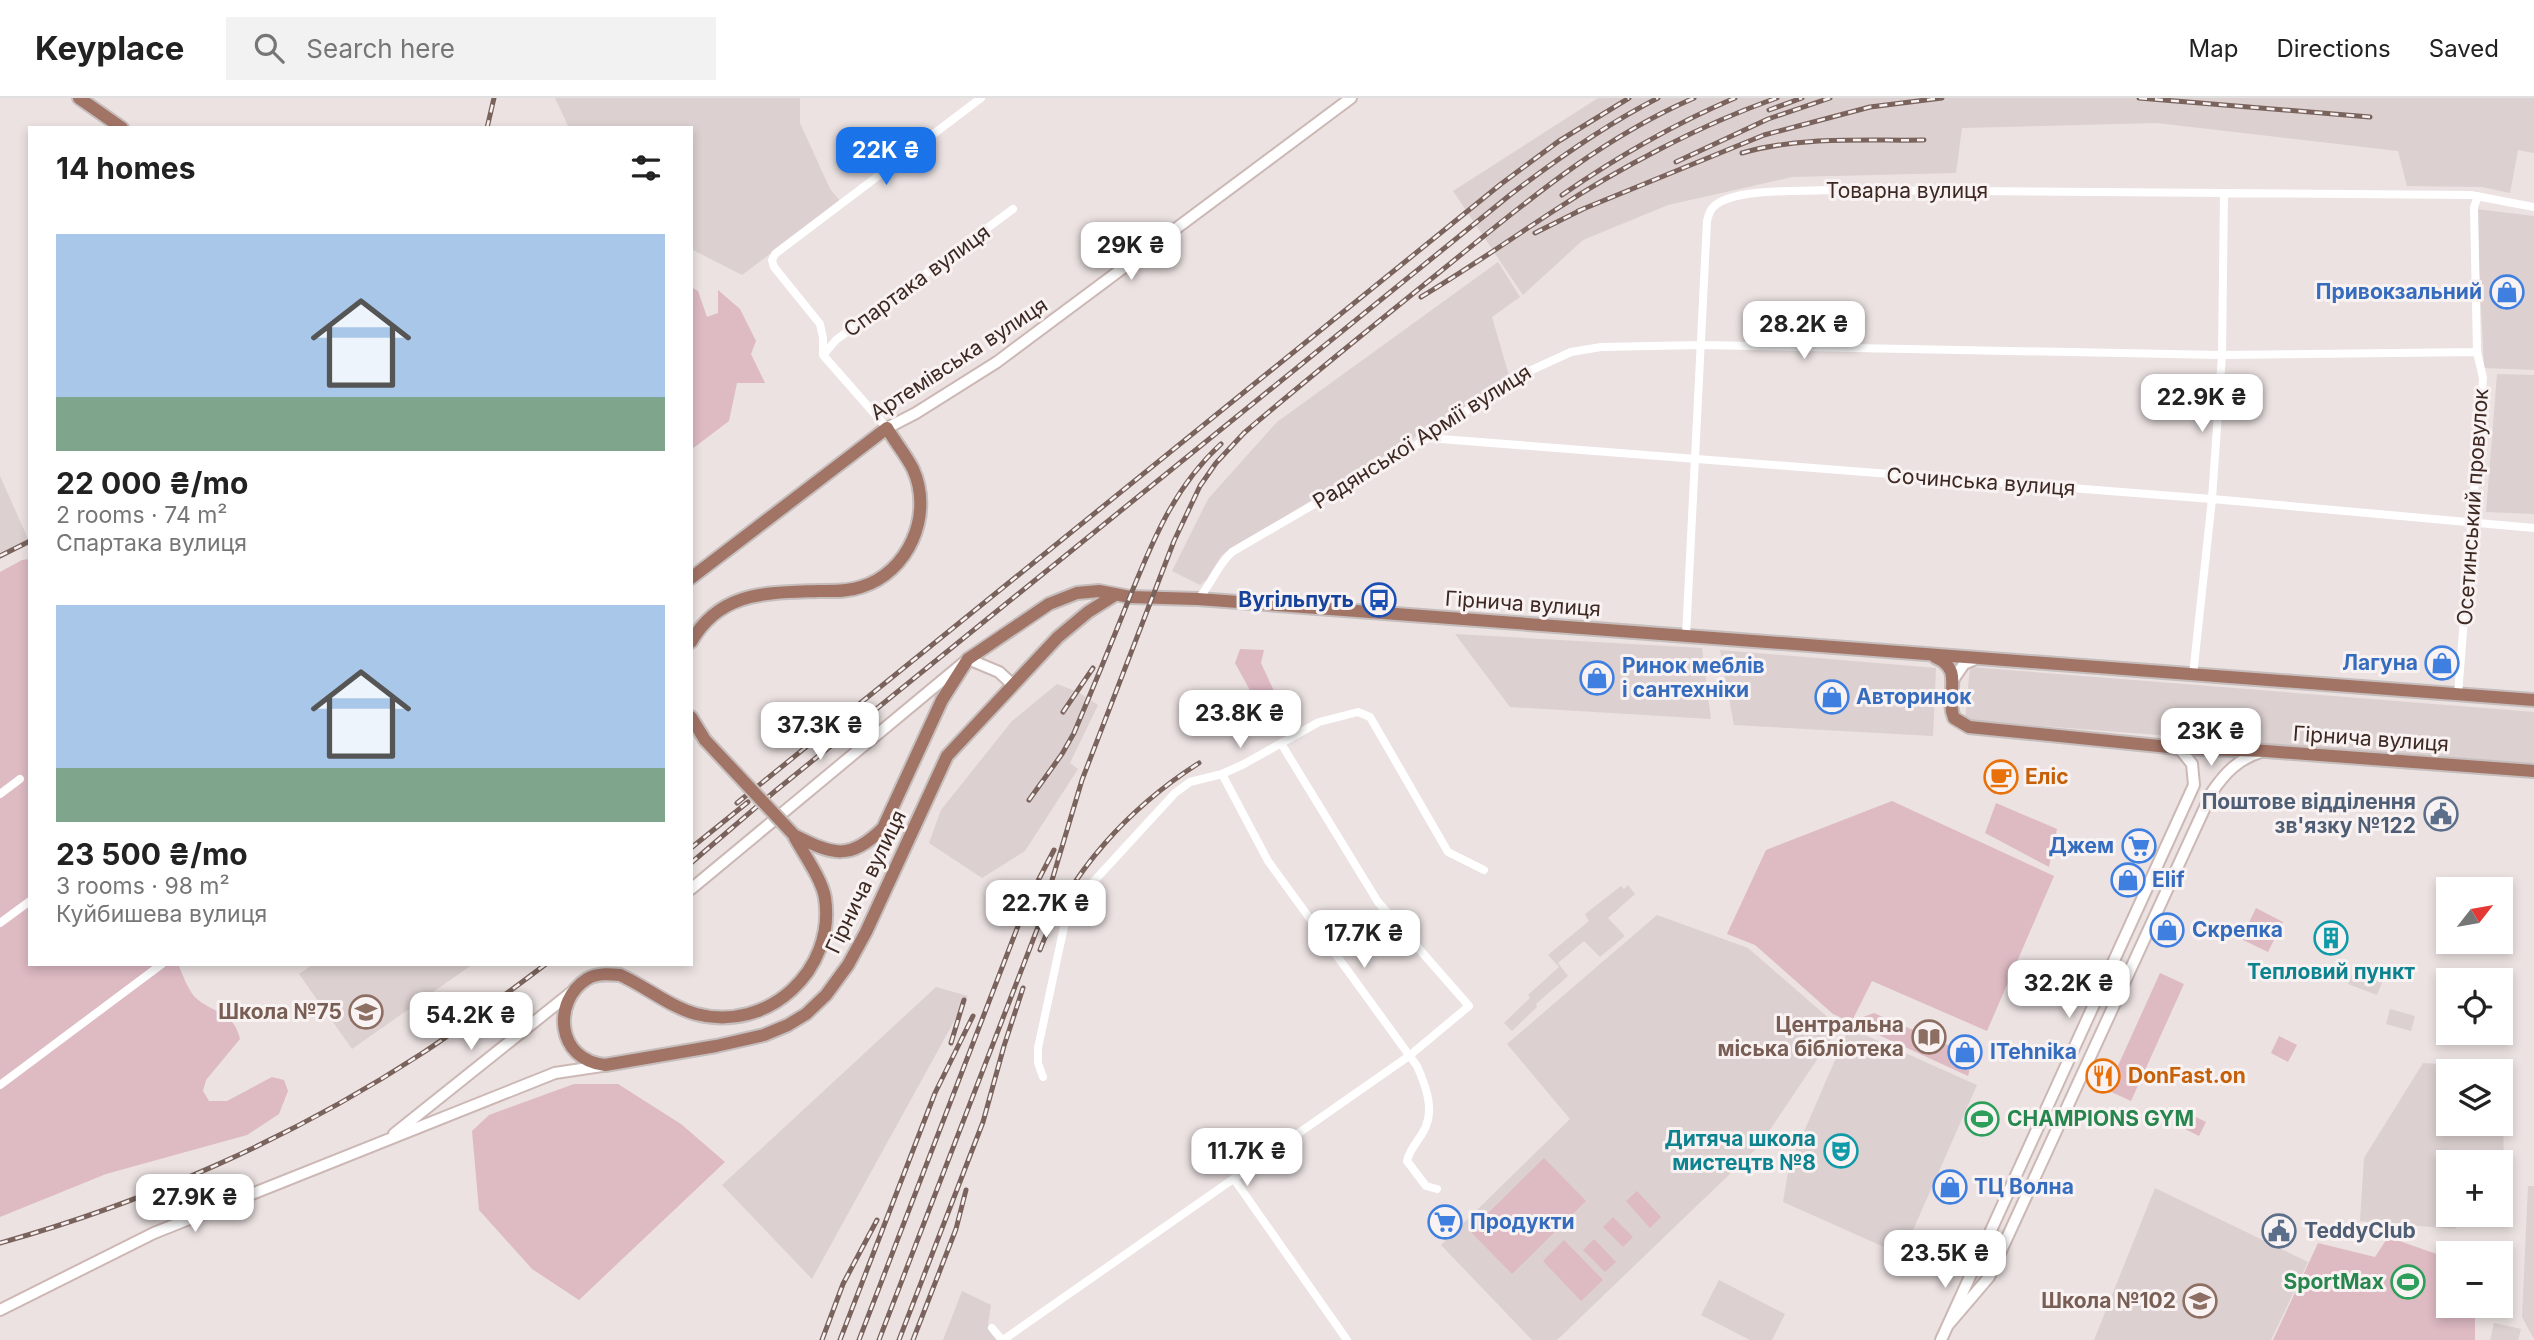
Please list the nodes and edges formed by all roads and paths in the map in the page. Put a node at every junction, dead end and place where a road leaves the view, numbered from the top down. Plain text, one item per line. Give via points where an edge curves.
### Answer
1 (79, 98) edge
2 (981, 98) edge
3 (1351, 98) edge
4 (1337, 102) edge
5 (119, 126) edge
6 (2224, 194) junction
7 (2477, 196) junction
8 (2534, 207) edge
9 (1013, 209) dead end
10 (1701, 345) junction
11 (2477, 352) junction
12 (823, 355) junction
13 (2222, 355) junction
14 (887, 428) junction
15 (1428, 438) junction
16 (1695, 459) junction
17 (2212, 499) junction
18 (2474, 523) junction
19 (2534, 528) edge
20 (693, 576) edge
21 (1115, 595) junction
22 (1198, 599) junction
23 (1686, 636) junction
24 (693, 639) edge
25 (1928, 654) junction
26 (1978, 658) junction
27 (968, 659) junction
28 (2193, 675) junction
29 (1953, 680) junction
30 (1013, 685) junction
31 (2458, 695) junction
32 (2534, 701) edge
33 (693, 720) edge
34 (1282, 745) junction
35 (2179, 748) junction
36 (2266, 751) junction
37 (2534, 771) edge
38 (1222, 774) junction
39 (20, 779) dead end
40 (2194, 785) junction
41 (2212, 792) junction
42 (0, 794) edge
43 (794, 835) junction
44 (1484, 870) dead end
45 (693, 887) edge
46 (28, 902) edge
47 (0, 923) edge
48 (159, 966) edge
49 (599, 966) edge
50 (589, 977) junction
51 (578, 986) junction
52 (1409, 1056) junction
53 (605, 1065) junction
54 (1043, 1077) dead end
55 (0, 1085) edge
56 (384, 1142) junction
57 (1234, 1180) junction
58 (1437, 1189) dead end
59 (1973, 1268) junction
60 (1989, 1277) junction
61 (0, 1310) edge
62 (1948, 1325) junction
63 (992, 1328) dead end
64 (1002, 1340) edge
65 (1347, 1340) edge
66 (1941, 1340) edge

1 - 5 main road
2 - 12 street, Спартака вулиця via 775,254 774,267 820,324
3 - 4 main road, Артемівська вулиця
4 - 14 main road, Артемівська вулиця via 998,362
6 - 7 street, Товарна вулиця
6 - 10 street, Товарна вулиця via 1825,190 1730,198 1711,209 1707,220
6 - 13 street
7 - 8 street, Товарна вулиця
7 - 11 street, Осетинський провулок
9 - 12 street, Спартака вулиця via 836,340
10 - 13 street, Радянської Армії вулиця
10 - 15 street, Радянської Армії вулиця via 1601,346 1571,352 1512,379
10 - 16 street, Товарна вулиця
11 - 13 street, Радянської Армії вулиця
11 - 18 street, Осетинський провулок via 2483,378
12 - 14 street, Спартака вулиця
13 - 17 street
14 - 20 main road, Артемівська вулиця
14 - 24 main road via 914,470 919,493 916,531 900,563 862,587 755,594 735,601 700,627
15 - 16 street, Сочинська вулиця
15 - 22 street, Радянської Армії вулиця via 1232,552
16 - 17 street, Сочинська вулиця
16 - 23 street, Товарна вулиця
17 - 18 street, Сочинська вулиця
17 - 28 street
18 - 19 street, Сочинська вулиця
18 - 31 street, Осетинський провулок
21 - 22 main road, Гірнича вулиця
21 - 27 main road, Гірнича вулиця via 1077,593 1049,604
21 - 30 main road, Гірнича вулиця via 1058,637
22 - 23 main road, Гірнича вулиця
23 - 25 main road, Гірнича вулиця
25 - 26 main road, Гірнича вулиця
25 - 29 main road via 1947,663
26 - 28 main road, Гірнича вулиця
26 - 29 main road via 1964,664
27 - 30 main road via 999,672
27 - 43 main road via 942,701 883,828 867,845 842,852 820,849
27 - 45 main road, Гірнича вулиця
28 - 31 main road, Гірнича вулиця
29 - 35 main road, Гірнича вулиця via 1952,713 1969,727
30 - 53 main road, Гірнича вулиця via 947,756 848,965 806,1014 764,1035
31 - 32 main road, Гірнича вулиця
33 - 43 main road, bridge via 705,740
34 - 38 street
34 - 44 street via 1319,722 1364,713 1448,852
34 - 52 street via 1378,902 1469,1006
35 - 36 main road, Гірнича вулиця
35 - 40 main road via 2192,764
36 - 37 main road, Гірнича вулиця
36 - 41 main road via 2232,767
38 - 52 street via 1268,860
38 - 54 street via 1182,786 1072,905 1038,1048
39 - 42 street
40 - 41 main road via 2206,782
40 - 59 main road
41 - 60 main road
43 - 50 main road via 825,896 825,929 815,963 785,998 765,1009 722,1017 696,1014 620,975
46 - 47 street
48 - 55 street
49 - 50 main road, Гірнича вулиця
50 - 51 main road, Гірнича вулиця
51 - 53 main road via 568,1003 564,1027 569,1045 590,1064
51 - 56 main road, Гірнича вулиця
52 - 57 street
52 - 58 street via 1428,1095 1426,1126 1407,1161 1426,1186
53 - 56 main road, Гірнича вулиця via 555,1073
56 - 61 main road, Гірнича вулиця via 154,1233
57 - 64 street
57 - 65 street
59 - 60 main road via 1978,1281
59 - 62 main road
60 - 62 main road
62 - 66 main road
63 - 64 street

